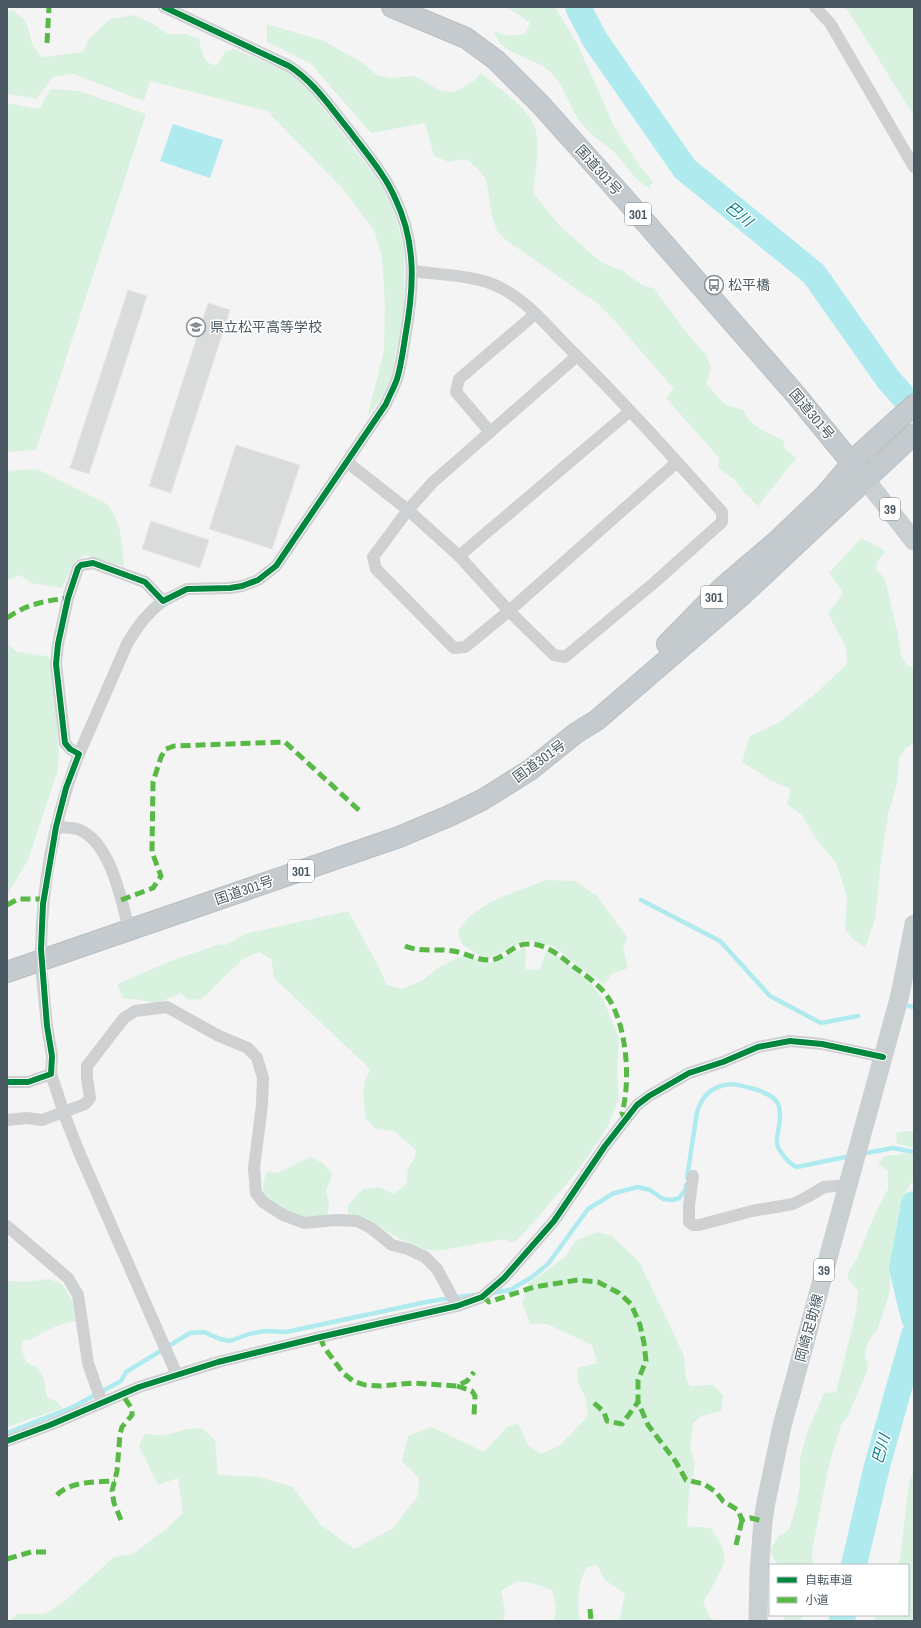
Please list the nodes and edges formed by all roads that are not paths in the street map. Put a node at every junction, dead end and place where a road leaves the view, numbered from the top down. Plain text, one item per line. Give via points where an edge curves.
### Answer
1 (164, 7) edge
2 (392, 7) edge
3 (815, 7) edge
4 (914, 167) edge
5 (413, 271) junction
6 (535, 314) junction
7 (578, 356) junction
8 (914, 405) edge
9 (630, 411) junction
10 (490, 432) junction
11 (914, 434) edge
12 (857, 457) junction
13 (346, 462) junction
14 (677, 462) junction
15 (871, 474) junction
16 (408, 510) junction
17 (914, 541) edge
18 (459, 556) junction
19 (163, 601) junction
20 (509, 611) junction
21 (576, 733) junction
22 (79, 754) junction
23 (56, 827) junction
24 (914, 924) edge
25 (129, 929) junction
26 (41, 949) dead end
27 (7, 972) edge
28 (42, 975) dead end
29 (883, 1057) junction
30 (52, 1074) junction
31 (7, 1082) edge
32 (7, 1120) edge
33 (693, 1176) dead end
34 (847, 1185) junction
35 (7, 1226) edge
36 (457, 1306) junction
37 (177, 1375) junction
38 (102, 1403) junction
39 (7, 1441) edge
40 (758, 1621) edge

1 - 5 street via 289,66 312,84 381,172 395,197 405,224
2 - 12 highway, 国道301号 / 301 via 466,38 496,60 541,105 791,389
3 - 4 street via 830,23
5 - 6 street via 485,281 519,299
5 - 13 street via 410,308 396,380 386,404
6 - 7 street
6 - 10 street via 459,379 456,392
7 - 9 street
7 - 10 street
8 - 12 highway, 国道301号 / 301
9 - 14 street
9 - 18 street
10 - 16 street via 433,482
11 - 15 highway, 国道301号 / 301
12 - 15 highway, 国道301号 / 301
12 - 21 highway, 国道301号 / 301 via 825,495 724,586
13 - 16 street
13 - 19 street via 276,566 258,580 230,588 187,589
14 - 20 street
14 - 20 street via 722,512 722,522 655,582 565,657 554,656
15 - 17 main road, 39
15 - 21 highway, 国道301号 / 301 via 734,602 597,720
16 - 18 street
16 - 20 street via 373,557 376,569 454,648 465,647
18 - 20 street
19 - 22 street via 136,627
19 - 22 street via 145,582 93,564 81,565 78,568 68,598 56,664 65,743
21 - 25 highway, 国道301号 / 301 via 530,770 482,800 449,816 399,837
22 - 23 street via 66,788
23 - 25 street via 80,830 95,842 106,857
23 - 26 street via 43,904
24 - 29 main road, 岡崎足助線 / 39 via 900,995
25 - 27 highway, 国道301号 / 301
28 - 30 street
29 - 34 main road, 岡崎足助線 / 39
29 - 36 street via 822,1044 790,1041 758,1047 667,1084 637,1105 625,1119 554,1221 504,1278 482,1297
30 - 31 street via 28,1082
30 - 37 street via 79,1152
32 - 36 street, bridge via 42,1120 85,1104 90,1098 86,1078 87,1066 124,1018 135,1011 167,1007 218,1036 248,1048 257,1058 263,1078 254,1168 256,1193 263,1202 283,1214 304,1222 335,1220 357,1222 371,1228 392,1245 425,1257 436,1269
33 - 34 street via 689,1222 693,1225 793,1204 824,1187
34 - 40 main road, 岡崎足助線 / 39 via 782,1426 766,1502 759,1573
35 - 38 street via 68,1278 78,1295 88,1362
36 - 37 street via 218,1362
37 - 38 street via 139,1387
38 - 39 street

